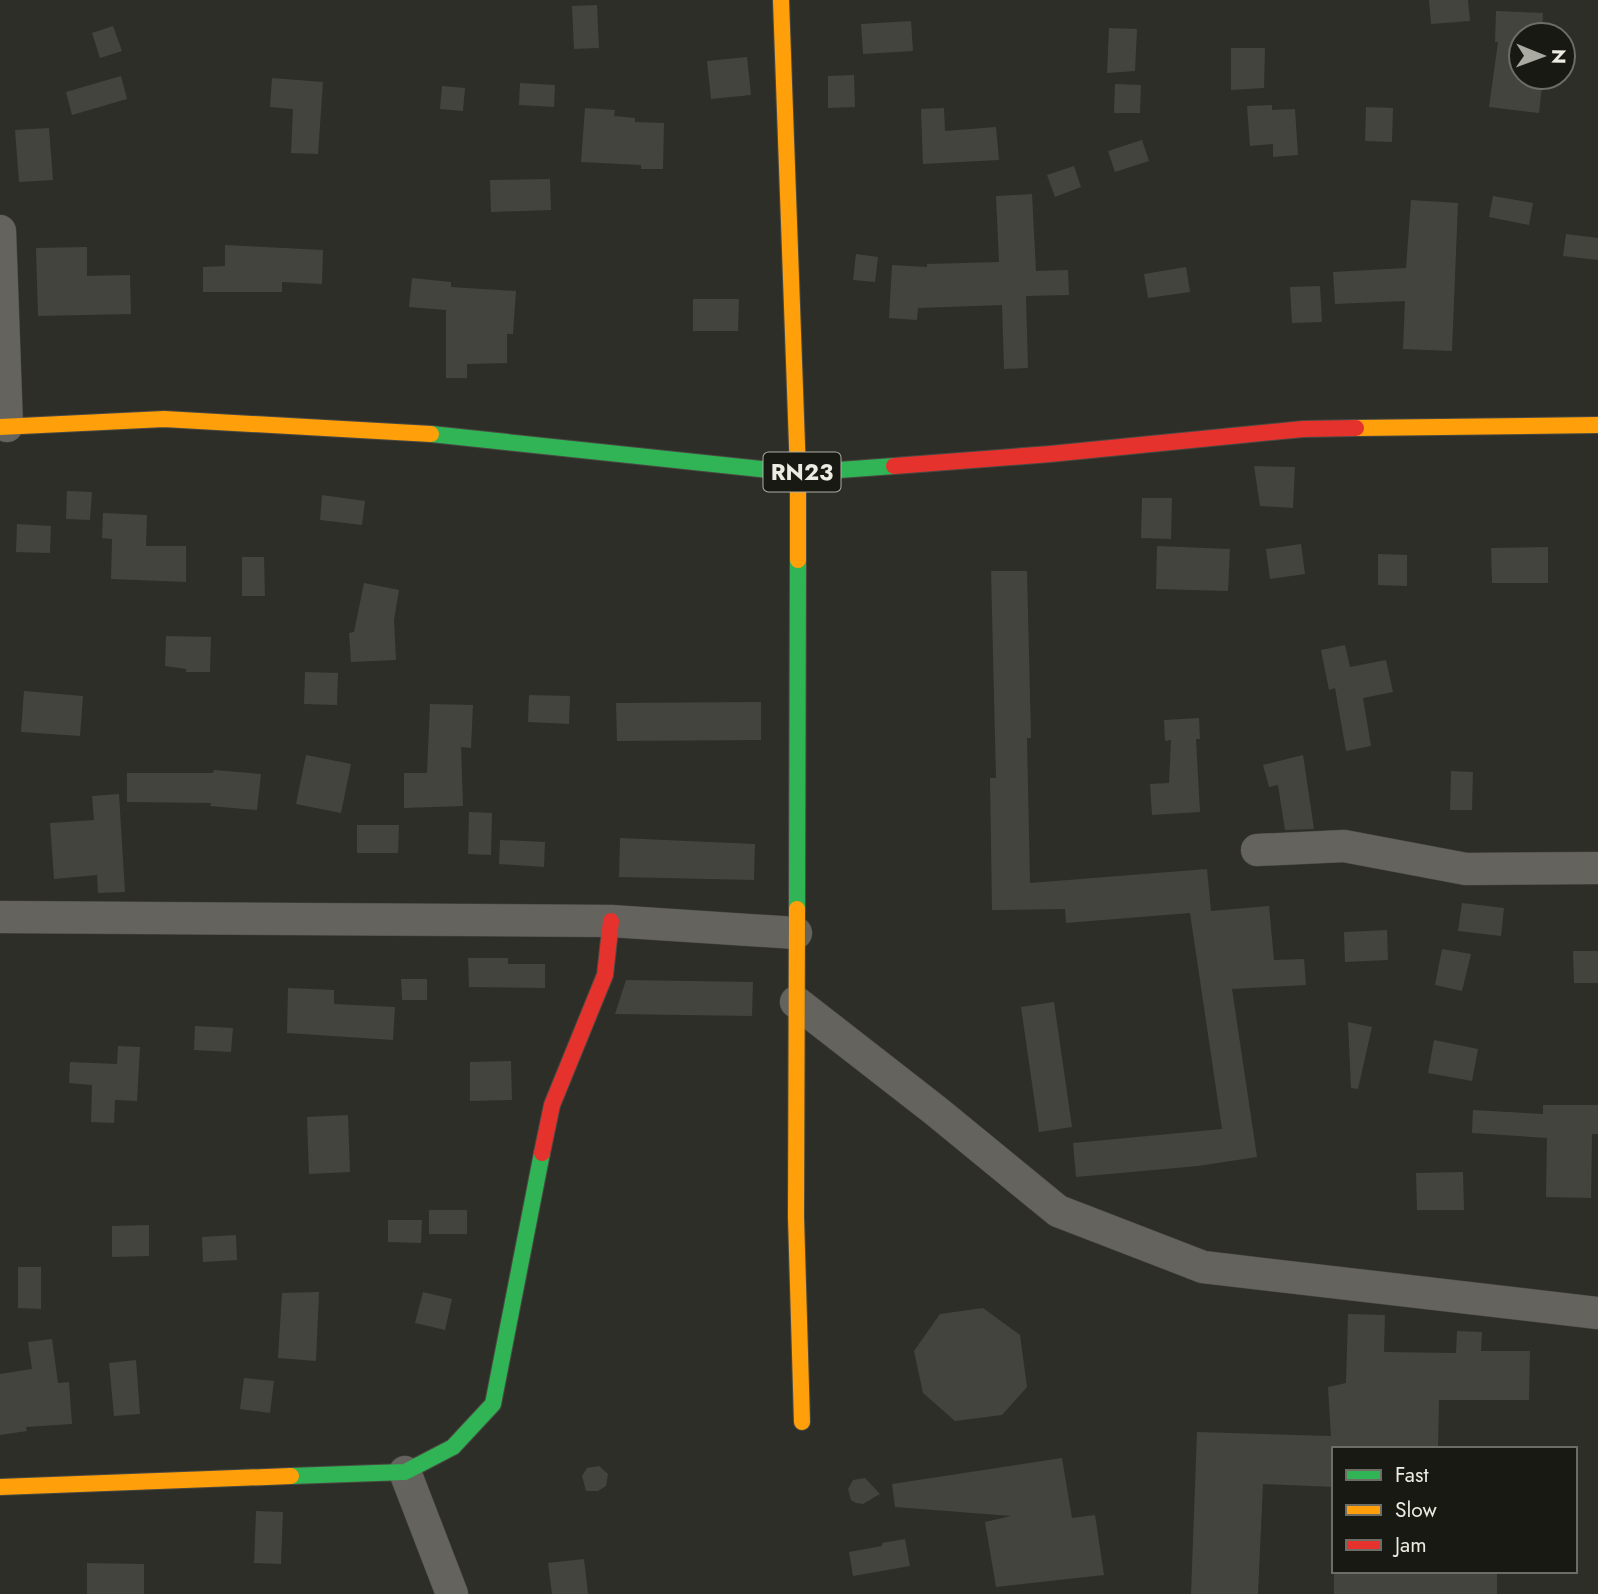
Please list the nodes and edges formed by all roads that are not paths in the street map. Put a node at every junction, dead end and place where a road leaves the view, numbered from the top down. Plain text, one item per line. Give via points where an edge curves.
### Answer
1 (781, 0) edge
2 (0, 231) edge
3 (1598, 425) edge
4 (4, 427) edge
5 (799, 473) junction
6 (1257, 850) dead end
7 (1598, 868) edge
8 (0, 917) edge
9 (611, 921) junction
10 (796, 933) junction
11 (796, 1002) junction
12 (1598, 1313) edge
13 (802, 1422) dead end
14 (405, 1472) junction
15 (0, 1488) edge
16 (452, 1594) edge

1 - 5 street
2 - 4 street
3 - 5 street, RN23 via 1303,429
4 - 5 street, RN23 via 164,419 409,432
5 - 10 street
6 - 7 street via 1344,846 1466,869
8 - 9 street
9 - 10 street
9 - 14 street via 605,975 552,1105 493,1404 453,1447
10 - 11 street
11 - 12 street via 1058,1211 1179,1258 1203,1267
11 - 13 street
14 - 15 street
14 - 16 street

